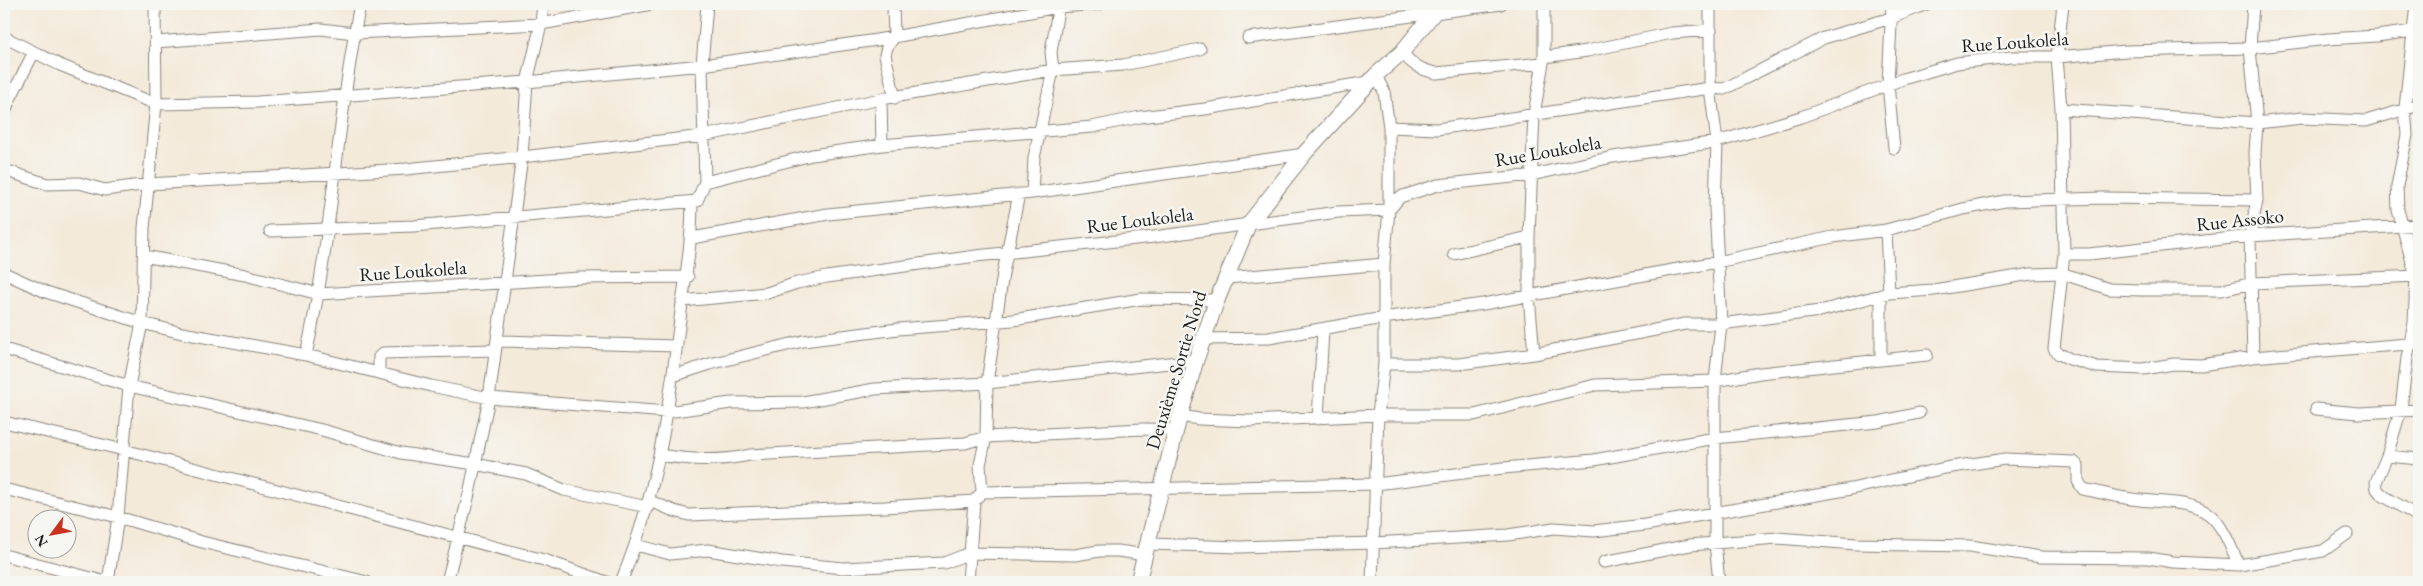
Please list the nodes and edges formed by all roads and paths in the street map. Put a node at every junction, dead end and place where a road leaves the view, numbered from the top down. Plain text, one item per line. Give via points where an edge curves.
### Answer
1 (155, 4) edge
2 (360, 4) edge
3 (544, 4) edge
4 (652, 4) edge
5 (707, 4) edge
6 (892, 4) edge
7 (1100, 4) edge
8 (1501, 4) edge
9 (1544, 4) edge
10 (1710, 4) edge
11 (1892, 4) edge
12 (1927, 4) edge
13 (2064, 4) edge
14 (2254, 4) edge
15 (2416, 4) edge
16 (1058, 5) edge
17 (1437, 8) edge
18 (1891, 18) junction
19 (541, 24) junction
20 (1711, 30) junction
21 (2416, 30) edge
22 (354, 33) junction
23 (4, 37) edge
24 (894, 37) junction
25 (1248, 38) dead end
26 (156, 42) junction
27 (2250, 48) junction
28 (1200, 49) dead end
29 (34, 52) junction
30 (1402, 52) junction
31 (2056, 57) junction
32 (1544, 60) junction
33 (702, 65) junction
34 (1053, 70) junction
35 (1373, 79) junction
36 (527, 82) junction
37 (1888, 84) junction
38 (1710, 88) junction
39 (344, 96) junction
40 (895, 98) junction
41 (882, 100) junction
42 (156, 104) junction
43 (2419, 106) edge
44 (2405, 108) junction
45 (2061, 109) junction
46 (1534, 114) junction
47 (4, 115) edge
48 (2257, 123) junction
49 (1389, 127) junction
50 (1039, 131) junction
51 (2407, 135) junction
52 (703, 136) junction
53 (2419, 138) edge
54 (1717, 142) junction
55 (882, 145) junction
56 (1894, 148) dead end
57 (1304, 154) junction
58 (522, 157) junction
59 (4, 170) edge
60 (334, 172) junction
61 (1532, 175) junction
62 (705, 182) junction
63 (148, 184) junction
64 (1032, 193) junction
65 (1020, 194) junction
66 (2062, 199) junction
67 (2257, 200) junction
68 (692, 202) junction
69 (1388, 210) junction
70 (514, 218) junction
71 (1248, 225) junction
72 (2419, 225) edge
73 (2403, 226) junction
74 (326, 230) junction
75 (1886, 230) junction
76 (270, 231) dead end
77 (2250, 236) junction
78 (1529, 237) junction
79 (692, 238) junction
80 (1006, 253) junction
81 (1454, 254) dead end
82 (2064, 254) junction
83 (144, 256) junction
84 (1717, 262) junction
85 (1384, 264) junction
86 (4, 273) edge
87 (2061, 273) junction
88 (688, 277) junction
89 (2417, 277) edge
90 (1227, 278) junction
91 (506, 282) junction
92 (2253, 283) junction
93 (319, 294) junction
94 (1885, 294) junction
95 (1528, 296) junction
96 (1216, 300) junction
97 (682, 301) junction
98 (1383, 318) junction
99 (997, 321) junction
100 (142, 323) junction
101 (1721, 324) junction
102 (1323, 330) junction
103 (1203, 339) junction
104 (2415, 343) edge
105 (497, 346) junction
106 (677, 346) junction
107 (4, 349) edge
108 (1534, 354) junction
109 (306, 355) junction
110 (1927, 355) dead end
111 (2253, 357) junction
112 (1881, 359) junction
113 (1196, 360) junction
114 (1384, 364) junction
115 (379, 373) junction
116 (673, 376) junction
117 (1715, 381) junction
118 (987, 383) junction
119 (129, 386) junction
120 (489, 398) junction
121 (2316, 408) dead end
122 (2401, 409) junction
123 (2419, 410) edge
124 (667, 412) junction
125 (1919, 413) dead end
126 (1378, 415) junction
127 (1318, 420) junction
128 (4, 422) edge
129 (1178, 423) junction
130 (986, 438) junction
131 (1715, 438) junction
132 (124, 450) junction
133 (659, 455) junction
134 (2387, 456) junction
135 (2419, 459) edge
136 (475, 464) junction
137 (1376, 484) junction
138 (1162, 488) junction
139 (4, 489) edge
140 (978, 496) junction
141 (649, 504) junction
142 (1716, 512) junction
143 (118, 517) junction
144 (2419, 517) edge
145 (2347, 534) dead end
146 (458, 537) junction
147 (1374, 543) junction
148 (1715, 543) junction
149 (636, 545) junction
150 (1147, 550) junction
151 (970, 554) junction
152 (4, 555) edge
153 (1604, 562) dead end
154 (2239, 565) junction
155 (107, 582) edge
156 (367, 582) edge
157 (447, 582) edge
158 (606, 582) edge
159 (621, 582) edge
160 (968, 582) edge
161 (1138, 582) edge
162 (1372, 582) edge
163 (1719, 582) edge

1 - 26 street
2 - 22 street
3 - 19 street
4 - 19 street
5 - 33 street
6 - 24 street
7 - 16 street
8 - 17 street
9 - 32 street
10 - 20 street
11 - 18 street
12 - 18 street
13 - 31 street
14 - 27 street
15 - 21 street
16 - 24 street
16 - 34 street via 1051,52
17 - 25 street
17 - 30 main road, Deuxième Sortie Nord
18 - 37 street
18 - 38 street via 1824,38 1724,89
19 - 22 street
19 - 36 street
20 - 32 street via 1672,33
20 - 38 street
21 - 27 street, Rue Loukolela
21 - 44 street
22 - 26 street via 321,29
22 - 39 street
23 - 29 street
24 - 33 street
24 - 40 street via 885,55
26 - 42 street
27 - 31 street, Rue Loukolela via 2134,50
27 - 48 street
28 - 34 street via 1123,65
29 - 42 street
29 - 47 street
30 - 32 street via 1417,67 1436,73
30 - 35 main road, Deuxième Sortie Nord
31 - 37 street, Rue Loukolela via 2011,57 1956,63
31 - 45 street
32 - 46 street
33 - 36 street
33 - 52 street
34 - 40 street
34 - 50 street
35 - 49 street via 1384,92
35 - 50 street via 1092,127
35 - 57 main road, Deuxième Sortie Nord
36 - 39 street
36 - 58 street
37 - 54 street, Rue Loukolela via 1801,117
37 - 56 street
38 - 46 street
38 - 54 street
39 - 42 street
39 - 60 street
40 - 41 street
41 - 52 street
41 - 55 street
42 - 63 street
43 - 44 street
44 - 48 street via 2366,121 2302,118
44 - 51 street
45 - 48 street
45 - 66 street
46 - 49 street via 1438,129
46 - 61 street
48 - 67 street
49 - 69 street
50 - 55 street
50 - 64 street
51 - 53 street
51 - 73 street via 2397,186 2398,210
52 - 58 street
52 - 62 street
54 - 61 street, Rue Loukolela via 1613,157
54 - 84 street
55 - 62 street via 812,155
57 - 64 street
57 - 71 main road, Deuxième Sortie Nord
58 - 60 street via 406,169
58 - 70 street
59 - 63 street via 47,184 79,183 105,190
60 - 63 street
60 - 74 street
61 - 69 street, Rue Loukolela via 1438,185 1400,197
61 - 78 street
62 - 68 street via 700,197
63 - 83 street
64 - 65 street
65 - 79 street via 828,214
65 - 80 street
66 - 67 street
66 - 75 street via 2006,200
66 - 82 street
67 - 77 street
68 - 70 street
68 - 79 street
69 - 71 street, Rue Loukolela via 1338,212
69 - 85 street
70 - 74 street
70 - 91 street
71 - 80 street, Rue Loukolela
71 - 90 main road, Deuxième Sortie Nord
72 - 73 street, Rue Assoko
73 - 77 street, Rue Assoko
73 - 89 street
74 - 76 street
74 - 93 street
75 - 84 street via 1833,237
75 - 94 street
77 - 82 street, Rue Assoko
77 - 92 street
78 - 81 street
78 - 95 street
79 - 88 street
80 - 97 street, Rue Loukolela via 826,277 768,293
80 - 99 street
82 - 87 street
83 - 93 street, Rue Loukolela via 245,275
83 - 100 street
84 - 95 street
84 - 101 street
85 - 90 street
85 - 98 street
86 - 100 street via 46,292
87 - 92 street via 2109,289 2222,290
87 - 94 street via 2031,274 1934,290
87 - 111 street via 2054,349 2070,359 2097,367 2143,369
88 - 91 street, Rue Loukolela
88 - 97 street
89 - 92 street
89 - 104 street
90 - 96 main road, Deuxième Sortie Nord
91 - 93 street, Rue Loukolela
91 - 105 street
92 - 111 street
93 - 109 street
94 - 101 street via 1820,311
94 - 112 street
95 - 98 street
95 - 108 street
96 - 99 street via 1141,298
96 - 103 main road, Deuxième Sortie Nord
97 - 106 street
98 - 102 street
98 - 114 street
99 - 116 street via 803,341
99 - 118 street
100 - 109 street
100 - 119 street
101 - 108 street via 1685,324
101 - 117 street
102 - 103 street via 1260,339
102 - 127 street
103 - 113 main road, Deuxième Sortie Nord
104 - 111 street
104 - 122 street
105 - 106 street
105 - 115 street via 382,353
105 - 120 street
106 - 116 street
107 - 119 street
108 - 114 street via 1459,364
109 - 115 street
110 - 112 street
112 - 117 street
113 - 118 street
113 - 129 main road, Deuxième Sortie Nord
114 - 126 street
115 - 120 street
116 - 124 street
117 - 126 street via 1595,386 1474,415
117 - 131 street
118 - 124 street via 875,389 803,402 731,403
118 - 130 street
119 - 132 street
119 - 136 street via 322,430 401,453
120 - 124 street
120 - 136 street
121 - 122 street via 2359,413
122 - 123 street
122 - 134 street
124 - 133 street
125 - 131 street via 1878,422
126 - 127 street
126 - 137 street
127 - 129 street via 1199,419
128 - 132 street
129 - 130 street via 1143,429
129 - 138 main road, Deuxième Sortie Nord
130 - 133 street via 965,443 750,455 728,460 700,461
130 - 140 street
131 - 137 street via 1594,460
131 - 142 street
132 - 143 street
132 - 146 street
133 - 141 street
134 - 135 street
134 - 144 street via 2376,482 2377,489
136 - 141 street via 526,474 564,490
136 - 146 street
137 - 138 street
137 - 147 street
138 - 140 street
138 - 150 main road, Deuxième Sortie Nord
139 - 143 street
140 - 141 street via 884,507 689,515
140 - 151 street
141 - 149 street
142 - 147 street via 1594,531 1554,528 1508,535
142 - 148 street
142 - 154 street via 2005,459 2074,462 2078,466 2078,481 2083,489 2177,504 2212,516 2226,536
143 - 155 street
143 - 156 street via 202,542
145 - 154 street via 2323,551
146 - 157 street
146 - 158 street via 544,560
147 - 150 street
147 - 162 street
148 - 153 street
148 - 154 street via 1777,538 1856,544 1934,544 2041,557 2149,558
148 - 163 street
149 - 151 street via 670,554 708,550 843,568 944,563
149 - 159 street
150 - 151 street via 1075,555
150 - 161 main road, Deuxième Sortie Nord
151 - 160 street
152 - 155 street

